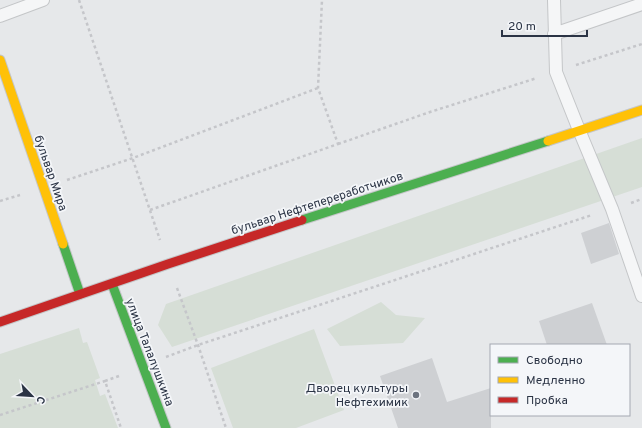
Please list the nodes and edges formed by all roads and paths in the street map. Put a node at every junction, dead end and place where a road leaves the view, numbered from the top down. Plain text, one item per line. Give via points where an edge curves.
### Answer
1 (43, 0) edge
2 (79, 0) edge
3 (322, 0) edge
4 (554, 0) edge
5 (642, 4) edge
6 (0, 16) edge
7 (554, 34) junction
8 (642, 44) edge
9 (0, 60) edge
10 (556, 72) junction
11 (318, 88) junction
12 (642, 110) edge
13 (579, 130) junction
14 (338, 144) junction
15 (133, 158) junction
16 (44, 188) junction
17 (642, 199) edge
18 (0, 201) edge
19 (612, 209) junction
20 (150, 210) junction
21 (168, 264) junction
22 (112, 284) junction
23 (80, 294) junction
24 (642, 296) edge
25 (0, 322) edge
26 (198, 345) junction
27 (143, 366) junction
28 (105, 381) junction
29 (0, 415) edge
30 (121, 428) edge
31 (166, 428) edge
32 (226, 428) edge

1 - 6 lane
2 - 15 path
3 - 11 path
4 - 7 lane
5 - 7 lane
7 - 10 lane
8 - 10 path
9 - 16 street, бульвар Мира
10 - 13 lane
10 - 14 path
11 - 14 path
11 - 15 path
12 - 13 street, бульвар Нефтепереработчиков
13 - 19 lane
13 - 21 street, бульвар Нефтепереработчиков
14 - 20 path
15 - 16 path
15 - 20 path
16 - 18 path
16 - 23 street, бульвар Мира
17 - 19 path
19 - 24 lane
19 - 26 path
20 - 21 path
21 - 22 street, бульвар Нефтепереработчиков
21 - 26 path
22 - 23 street, бульвар Нефтепереработчиков
22 - 27 street, улица Талалушкина
23 - 25 street, бульвар Нефтепереработчиков
26 - 27 path
26 - 32 path
27 - 28 path
27 - 31 street, улица Талалушкина
28 - 29 path
28 - 30 path

